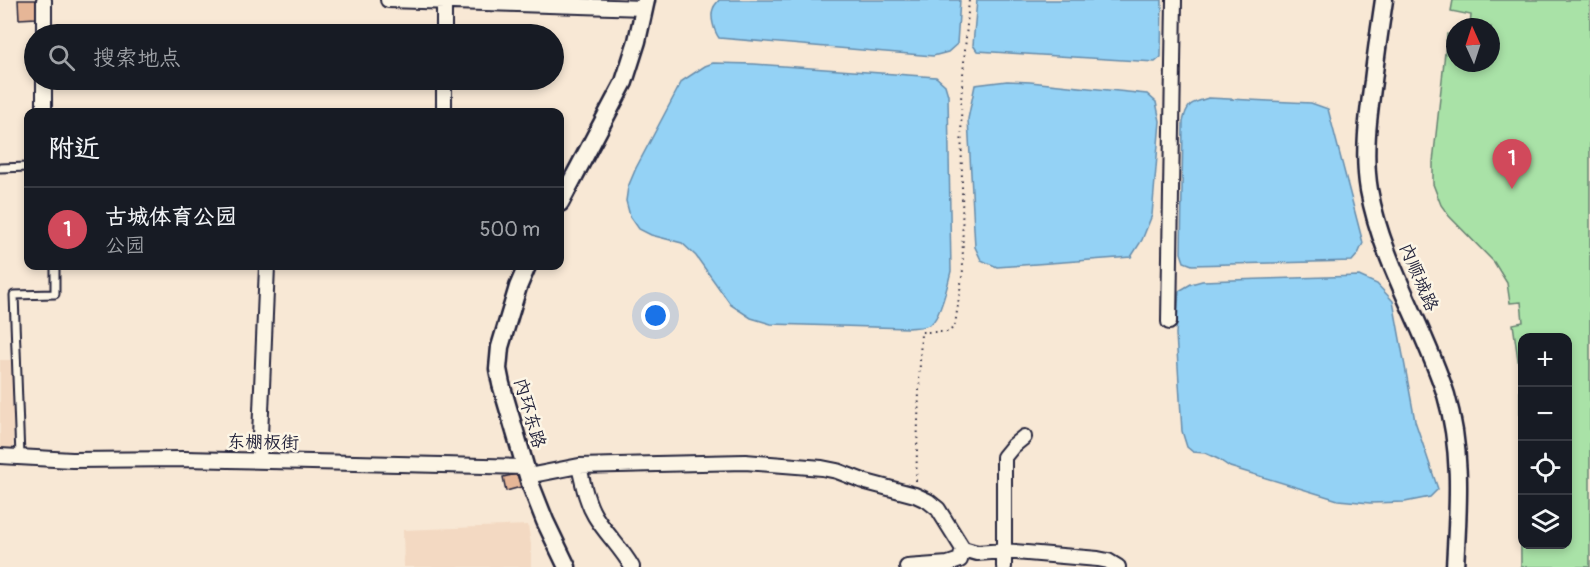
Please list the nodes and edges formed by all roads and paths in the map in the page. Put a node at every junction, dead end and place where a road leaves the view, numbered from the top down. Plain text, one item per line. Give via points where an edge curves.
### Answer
1 (44, 0) edge
2 (388, 0) edge
3 (969, 0) edge
4 (1174, 0) edge
5 (1384, 0) edge
6 (444, 1) edge
7 (645, 4) edge
8 (44, 24) edge
9 (444, 24) edge
10 (44, 90) edge
11 (444, 90) edge
12 (45, 108) edge
13 (444, 108) edge
14 (24, 166) edge
15 (0, 168) edge
16 (564, 195) edge
17 (55, 270) edge
18 (267, 270) edge
19 (525, 270) edge
20 (1168, 322) dead end
21 (1024, 436) dead end
22 (0, 456) edge
23 (20, 457) junction
24 (259, 460) junction
25 (579, 466) junction
26 (526, 471) junction
27 (915, 495) junction
28 (963, 549) junction
29 (1004, 551) junction
30 (567, 567) edge
31 (632, 567) edge
32 (907, 567) edge
33 (1004, 567) edge
34 (1118, 567) edge
35 (1455, 567) edge

1 - 8 street
2 - 6 street
3 - 27 path via 962,99 963,270 955,325 949,332 921,332
4 - 20 street
5 - 35 street, 内顺城路 via 1367,121 1369,189 1378,229 1446,396 1459,473
6 - 7 street
6 - 9 street
7 - 16 street via 624,82
10 - 12 street
11 - 13 street
14 - 15 lane
17 - 23 lane via 55,294 14,295
18 - 24 street
19 - 26 street, 内环东路 via 498,358 501,384
21 - 29 street via 1004,457
22 - 23 street, 东棚板街
23 - 24 street, 东棚板街
24 - 26 street, 东棚板街
25 - 26 street, 东棚板街
25 - 27 street, 东棚板街 via 776,464 837,471
25 - 31 street via 594,514
26 - 30 street, 内环东路
27 - 28 street, 东棚板街 via 938,509
28 - 29 street via 976,553
28 - 32 street via 960,560 948,564
29 - 33 street
29 - 34 street via 1098,559

